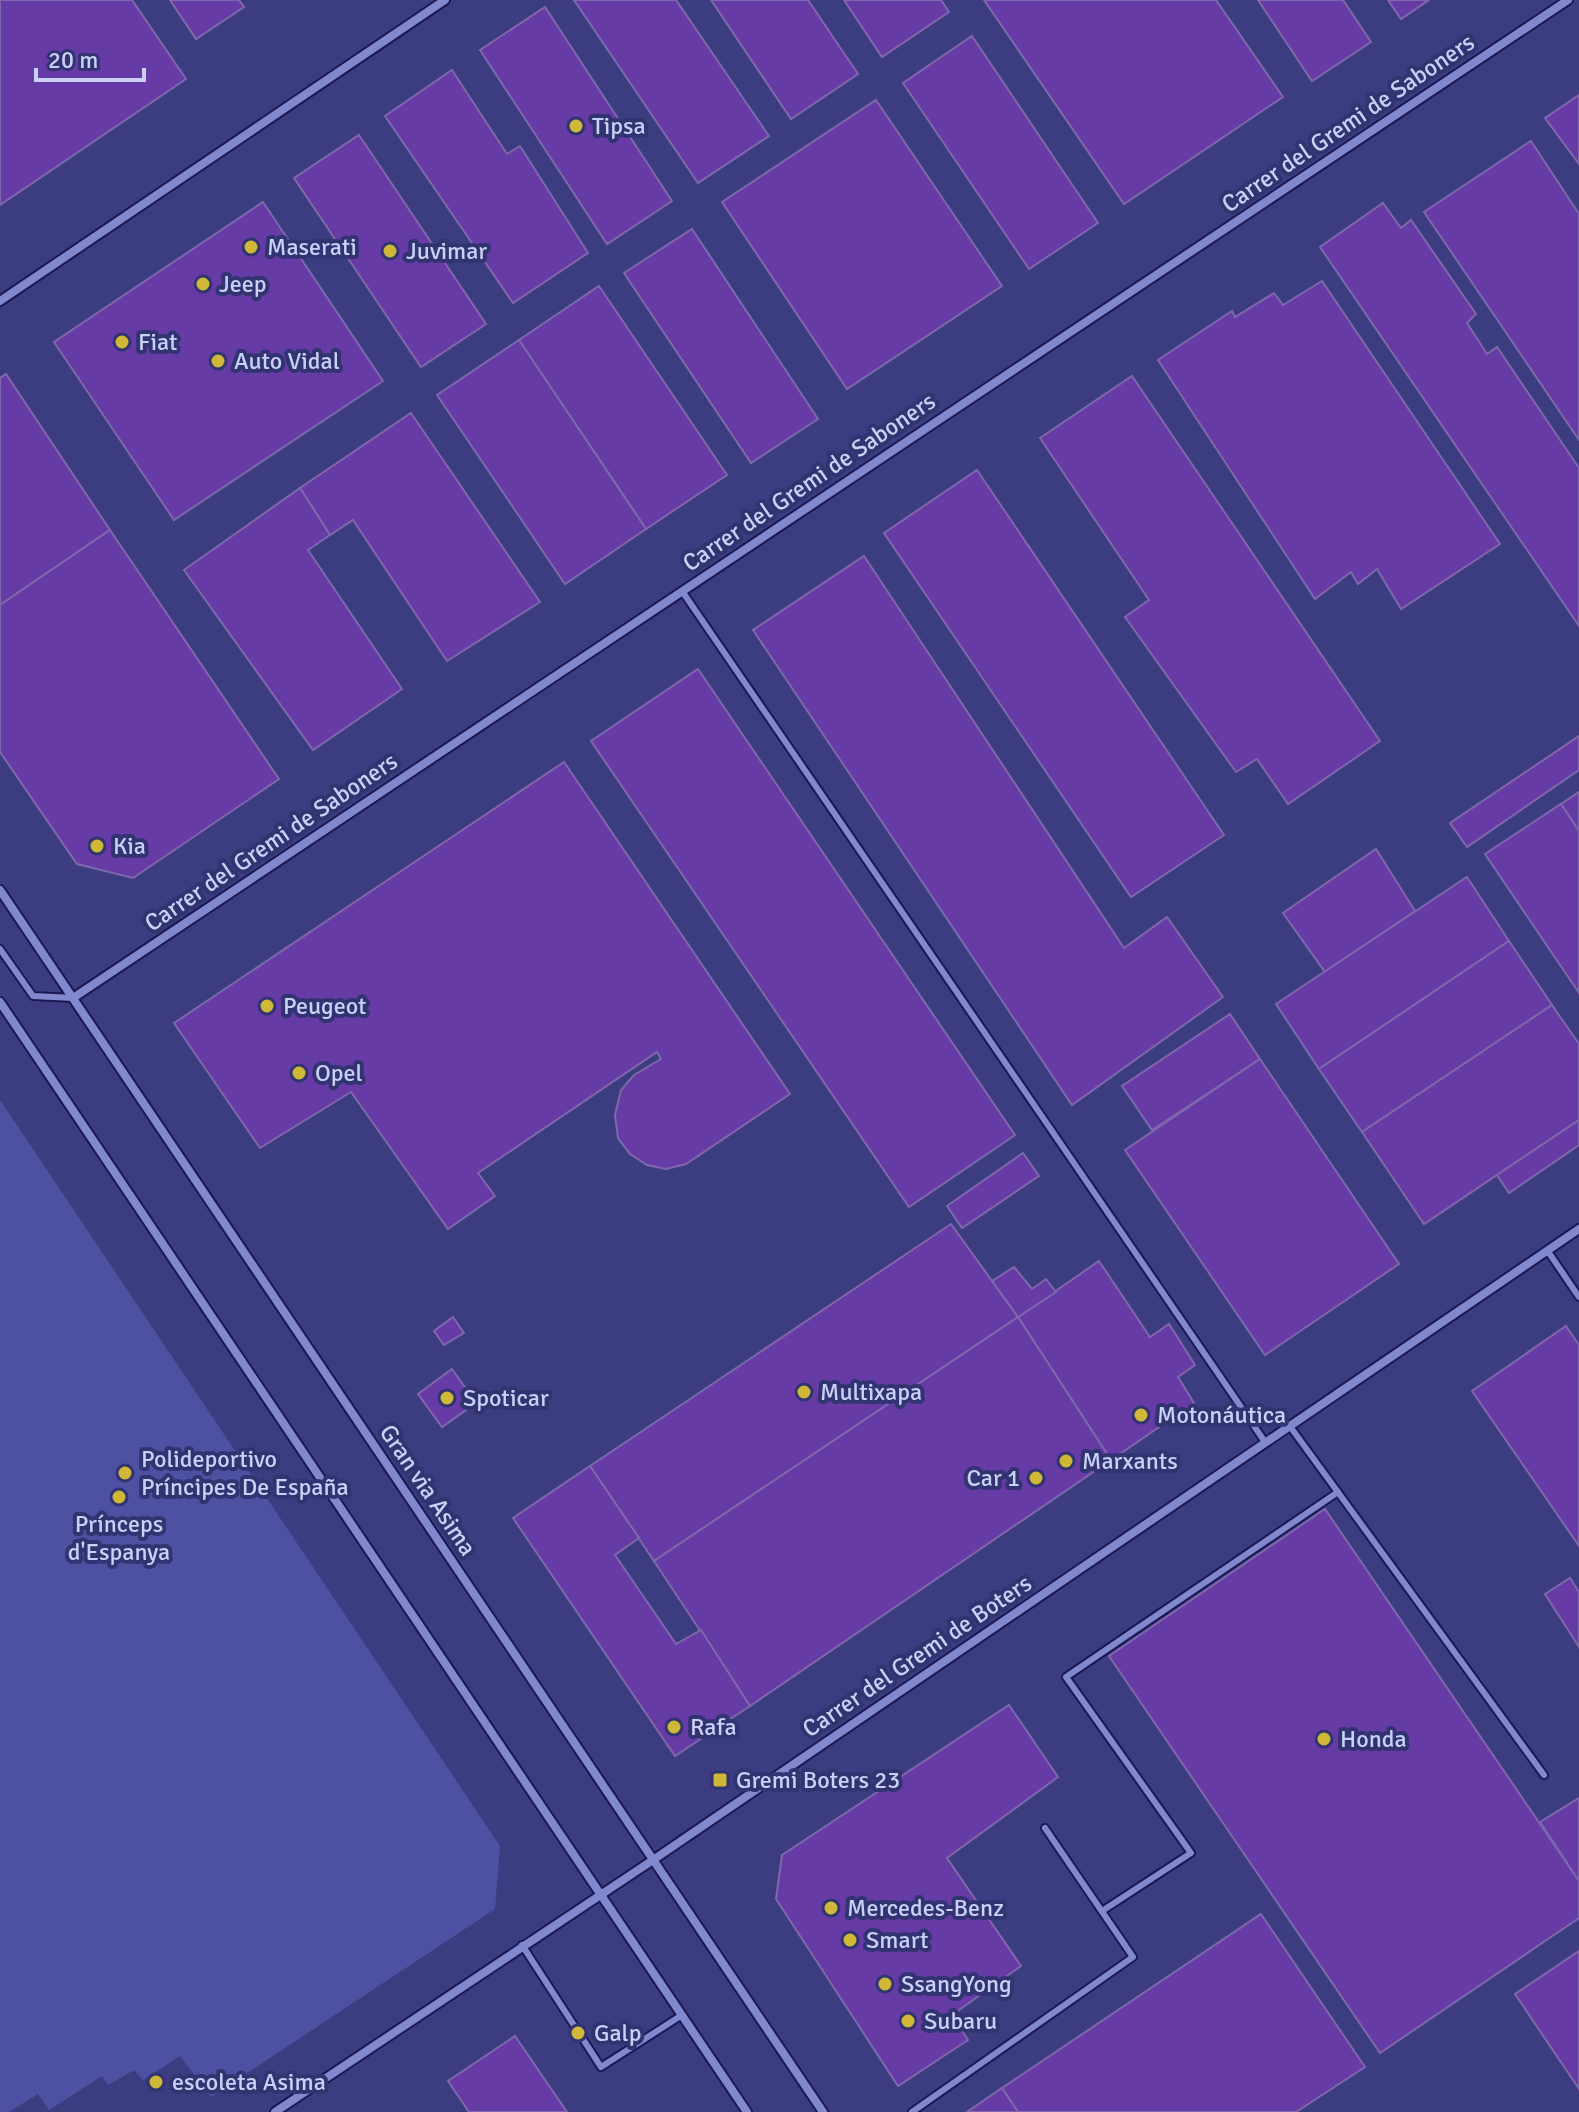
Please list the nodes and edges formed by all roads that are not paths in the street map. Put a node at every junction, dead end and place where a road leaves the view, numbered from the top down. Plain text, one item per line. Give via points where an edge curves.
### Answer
1 (445, 0) edge
2 (1568, 0) edge
3 (0, 301) edge
4 (682, 591) junction
5 (0, 890) edge
6 (0, 949) edge
7 (73, 998) junction
8 (0, 1002) edge
9 (1579, 1229) edge
10 (1547, 1250) junction
11 (1579, 1297) edge
12 (1289, 1425) junction
13 (1265, 1442) junction
14 (1338, 1492) junction
15 (1544, 1775) dead end
16 (1045, 1828) dead end
17 (653, 1860) junction
18 (601, 1893) junction
19 (1102, 1911) junction
20 (522, 1945) junction
21 (682, 2015) junction
22 (275, 2112) edge
23 (747, 2112) edge
24 (823, 2112) edge
25 (912, 2112) edge

1 - 3 street
2 - 4 street, Carrer del Gremi de Saboners
4 - 7 street, Carrer del Gremi de Saboners
4 - 13 lane
5 - 7 street, Gran via Asima
6 - 7 lane via 33,996
7 - 17 street, Gran via Asima
8 - 18 street
9 - 10 street, Carrer del Gremi de Boters
10 - 11 lane
10 - 12 street, Carrer del Gremi de Boters
12 - 13 street, Carrer del Gremi de Boters
12 - 14 lane
13 - 17 street, Carrer del Gremi de Boters
14 - 15 lane
14 - 19 lane via 1066,1677 1191,1853
16 - 19 lane
17 - 18 street, Carrer del Gremi de Boters
17 - 24 street, Gran via Asima
18 - 20 street, Carrer del Gremi de Boters
18 - 21 street
19 - 25 lane via 1133,1957
20 - 21 lane via 601,2067
20 - 22 street, Carrer del Gremi de Boters
21 - 23 street

